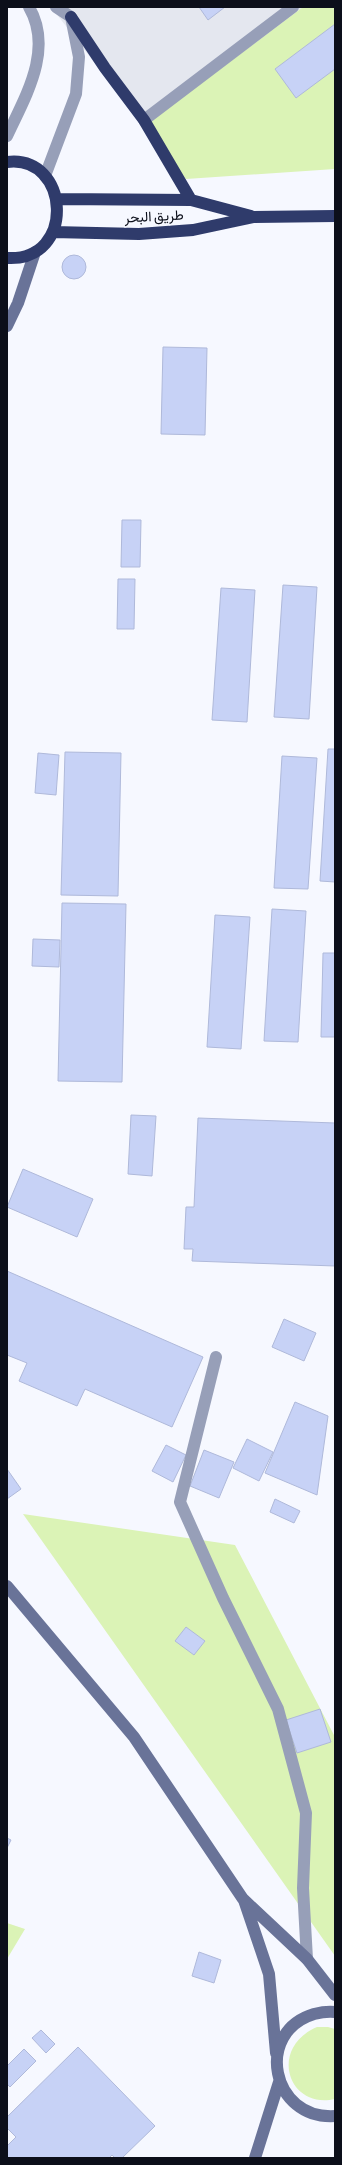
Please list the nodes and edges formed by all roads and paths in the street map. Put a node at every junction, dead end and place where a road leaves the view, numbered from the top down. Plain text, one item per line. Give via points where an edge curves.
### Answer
1 (29, 7) edge
2 (56, 7) edge
3 (293, 7) edge
4 (70, 17) junction
5 (144, 120) junction
6 (7, 136) edge
7 (7, 162) edge
8 (45, 176) junction
9 (57, 199) junction
10 (191, 200) junction
11 (335, 216) edge
12 (254, 217) junction
13 (53, 232) junction
14 (35, 252) junction
15 (7, 258) edge
16 (7, 326) edge
17 (216, 1357) dead end
18 (7, 1586) edge
19 (243, 1899) junction
20 (307, 1959) junction
21 (335, 1995) edge
22 (335, 2012) edge
23 (276, 2058) junction
24 (279, 2082) junction
25 (335, 2116) edge
26 (254, 2158) edge

1 - 6 street via 33,14 39,47 34,79
2 - 4 street
3 - 5 street
4 - 5 highway
4 - 8 street via 79,57 76,94
5 - 10 highway
7 - 8 highway via 30,166
8 - 9 highway
9 - 10 highway, طريق البحر
9 - 13 highway via 58,216
10 - 12 highway, طريق البحر
11 - 12 highway, طريق البحر
12 - 13 highway, طريق البحر via 193,230
13 - 14 highway via 46,243
14 - 15 highway via 17,259
14 - 16 main road via 18,303
17 - 20 street via 180,1502 223,1598 278,1709 306,1813 303,1888
18 - 19 main road via 134,1737
19 - 20 main road
19 - 23 main road via 269,1974
20 - 21 main road
22 - 23 main road via 326,2011 303,2018 284,2035
23 - 24 main road
24 - 25 main road via 288,2098 301,2109 317,2115
24 - 26 main road

